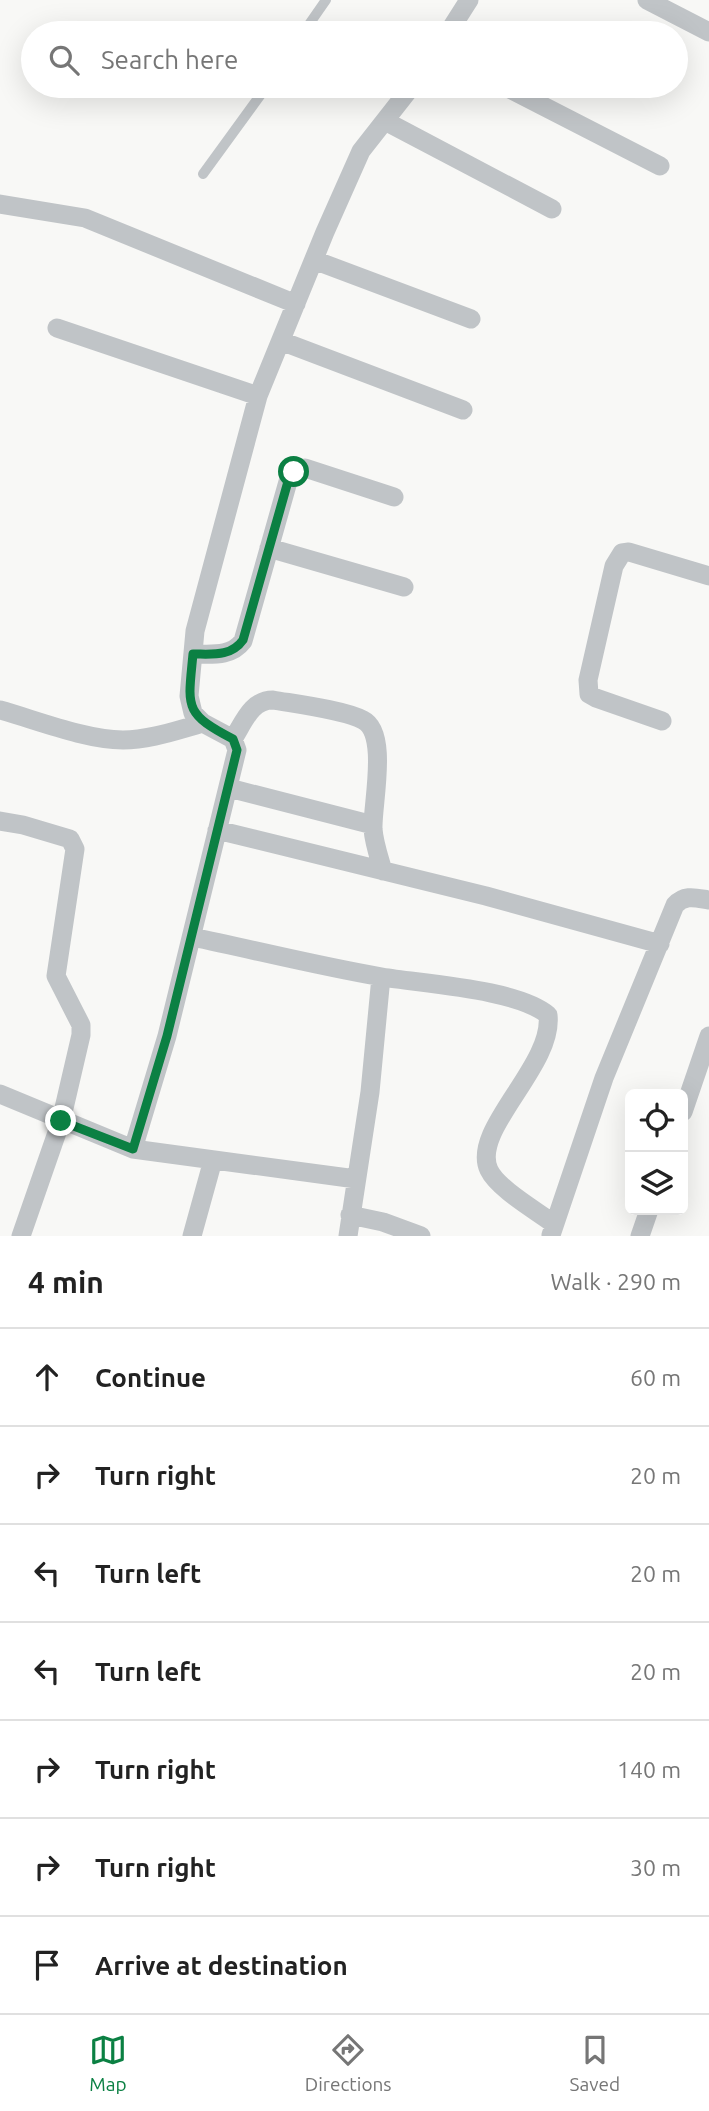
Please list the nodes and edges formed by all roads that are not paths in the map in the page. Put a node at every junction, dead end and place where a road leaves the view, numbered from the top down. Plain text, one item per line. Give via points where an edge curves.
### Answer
1 (326, 0) edge
2 (469, 0) edge
3 (647, 0) edge
4 (311, 21) edge
5 (455, 21) edge
6 (688, 21) edge
7 (688, 21) edge
8 (709, 32) edge
9 (258, 98) edge
10 (403, 98) edge
11 (527, 98) edge
12 (385, 121) junction
13 (660, 166) dead end
14 (203, 174) dead end
15 (0, 204) edge
16 (552, 209) dead end
17 (314, 260) junction
18 (296, 304) junction
19 (471, 319) dead end
20 (57, 328) dead end
21 (281, 341) junction
22 (258, 396) junction
23 (463, 410) dead end
24 (394, 497) dead end
25 (269, 548) junction
26 (709, 576) edge
27 (404, 587) dead end
28 (193, 654) junction
29 (0, 710) edge
30 (662, 721) dead end
31 (203, 723) junction
32 (233, 739) junction
33 (229, 788) junction
34 (0, 821) edge
35 (373, 825) junction
36 (217, 830) junction
37 (383, 871) junction
38 (709, 900) edge
39 (191, 937) junction
40 (660, 944) junction
41 (381, 977) junction
42 (709, 1036) edge
43 (0, 1094) edge
44 (688, 1097) edge
45 (61, 1121) junction
46 (133, 1149) junction
47 (213, 1160) junction
48 (356, 1179) junction
49 (350, 1215) junction
50 (647, 1215) edge
51 (552, 1230) edge
52 (21, 1236) edge
53 (192, 1236) edge
54 (348, 1236) edge
55 (421, 1236) edge
56 (640, 1236) edge

1 - 4 lane
2 - 5 street
3 - 6 street
7 - 8 street
9 - 14 lane
10 - 12 street
11 - 13 street
12 - 16 street
12 - 17 street via 361,151
15 - 18 street via 85,218
17 - 18 street
17 - 19 street
18 - 21 street
20 - 22 street
21 - 22 street
21 - 23 street
22 - 28 street via 195,631
24 - 25 street via 304,468 294,472
25 - 27 street
25 - 28 street via 243,640 236,649 221,654
26 - 30 street via 629,551 622,552 614,566 588,680 589,694
28 - 31 street via 189,696 193,713
29 - 31 street via 123,740
31 - 32 street
32 - 33 street via 237,750
32 - 35 street via 263,700 364,720 376,747
33 - 35 street
33 - 36 street
34 - 45 street via 70,839 75,849 56,976 81,1025 81,1035
35 - 37 street
36 - 37 street
36 - 39 street
37 - 40 street
38 - 40 street via 681,898
39 - 41 street
39 - 46 street
40 - 51 street via 604,1078
41 - 48 street
41 - 51 street via 474,990 538,1007 548,1015 550,1028 541,1055 492,1132 486,1155 489,1170
42 - 44 street
43 - 45 street
45 - 46 street
45 - 52 street
46 - 47 street
47 - 48 street
47 - 53 street
48 - 49 street
49 - 54 street
49 - 55 street
50 - 56 street

